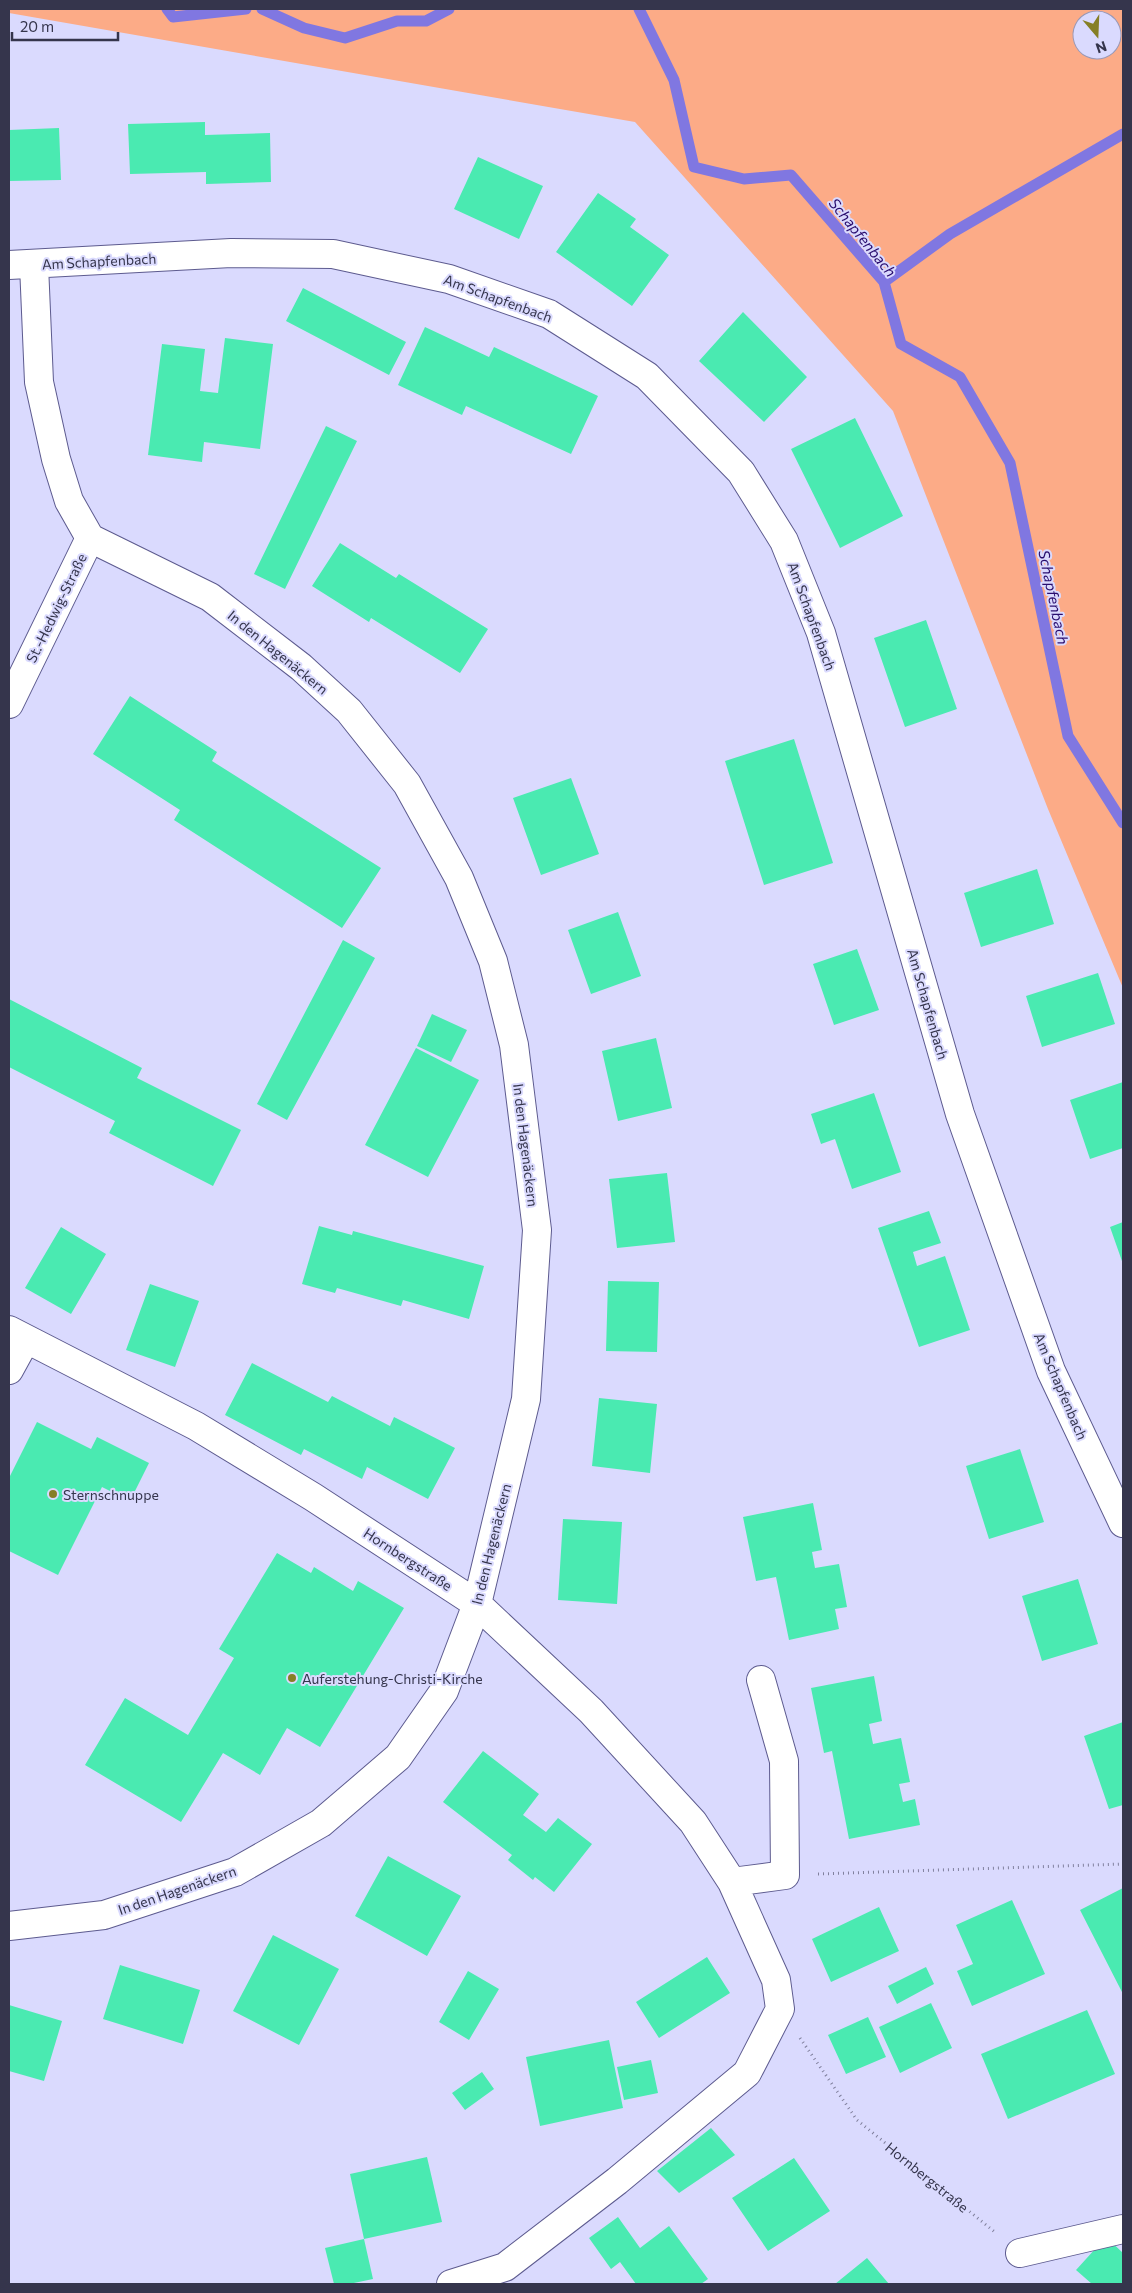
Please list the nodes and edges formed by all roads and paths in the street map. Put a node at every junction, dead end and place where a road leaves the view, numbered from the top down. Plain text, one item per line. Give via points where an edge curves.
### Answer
1 (22, 265) edge
2 (90, 538) junction
3 (9, 704) edge
4 (17, 1334) edge
5 (9, 1370) edge
6 (1123, 1523) edge
7 (477, 1604) junction
8 (761, 1680) dead end
9 (1123, 1864) edge
10 (785, 1875) junction
11 (732, 1882) junction
12 (9, 1926) edge
13 (780, 2009) junction
14 (1123, 2229) edge
15 (1020, 2253) joint
16 (452, 2284) edge

1 - 2 street via 39,382 56,459 69,502
1 - 6 street, Am Schapfenbach via 231,253 333,254 449,278 549,314 648,376 741,472 784,541 821,633 960,1114 1051,1371
2 - 3 street, St.-Hedwig-Straße
2 - 7 street, In den Hagenäckern via 210,598 301,667 349,711 407,784 459,878 493,961 514,1045 537,1230 526,1399
4 - 5 street
4 - 7 street, Hornbergstraße via 196,1426 313,1497
7 - 11 street, Hornbergstraße via 610,1732 692,1822
7 - 12 street, In den Hagenäckern via 444,1691 398,1757 321,1823 235,1872 104,1915
8 - 10 street via 784,1761
9 - 10 path
10 - 11 street
11 - 13 street, Hornbergstraße via 776,1980
13 - 15 path, Hornbergstraße via 857,2120
13 - 16 street via 747,2073 617,2181 505,2267
14 - 15 street

